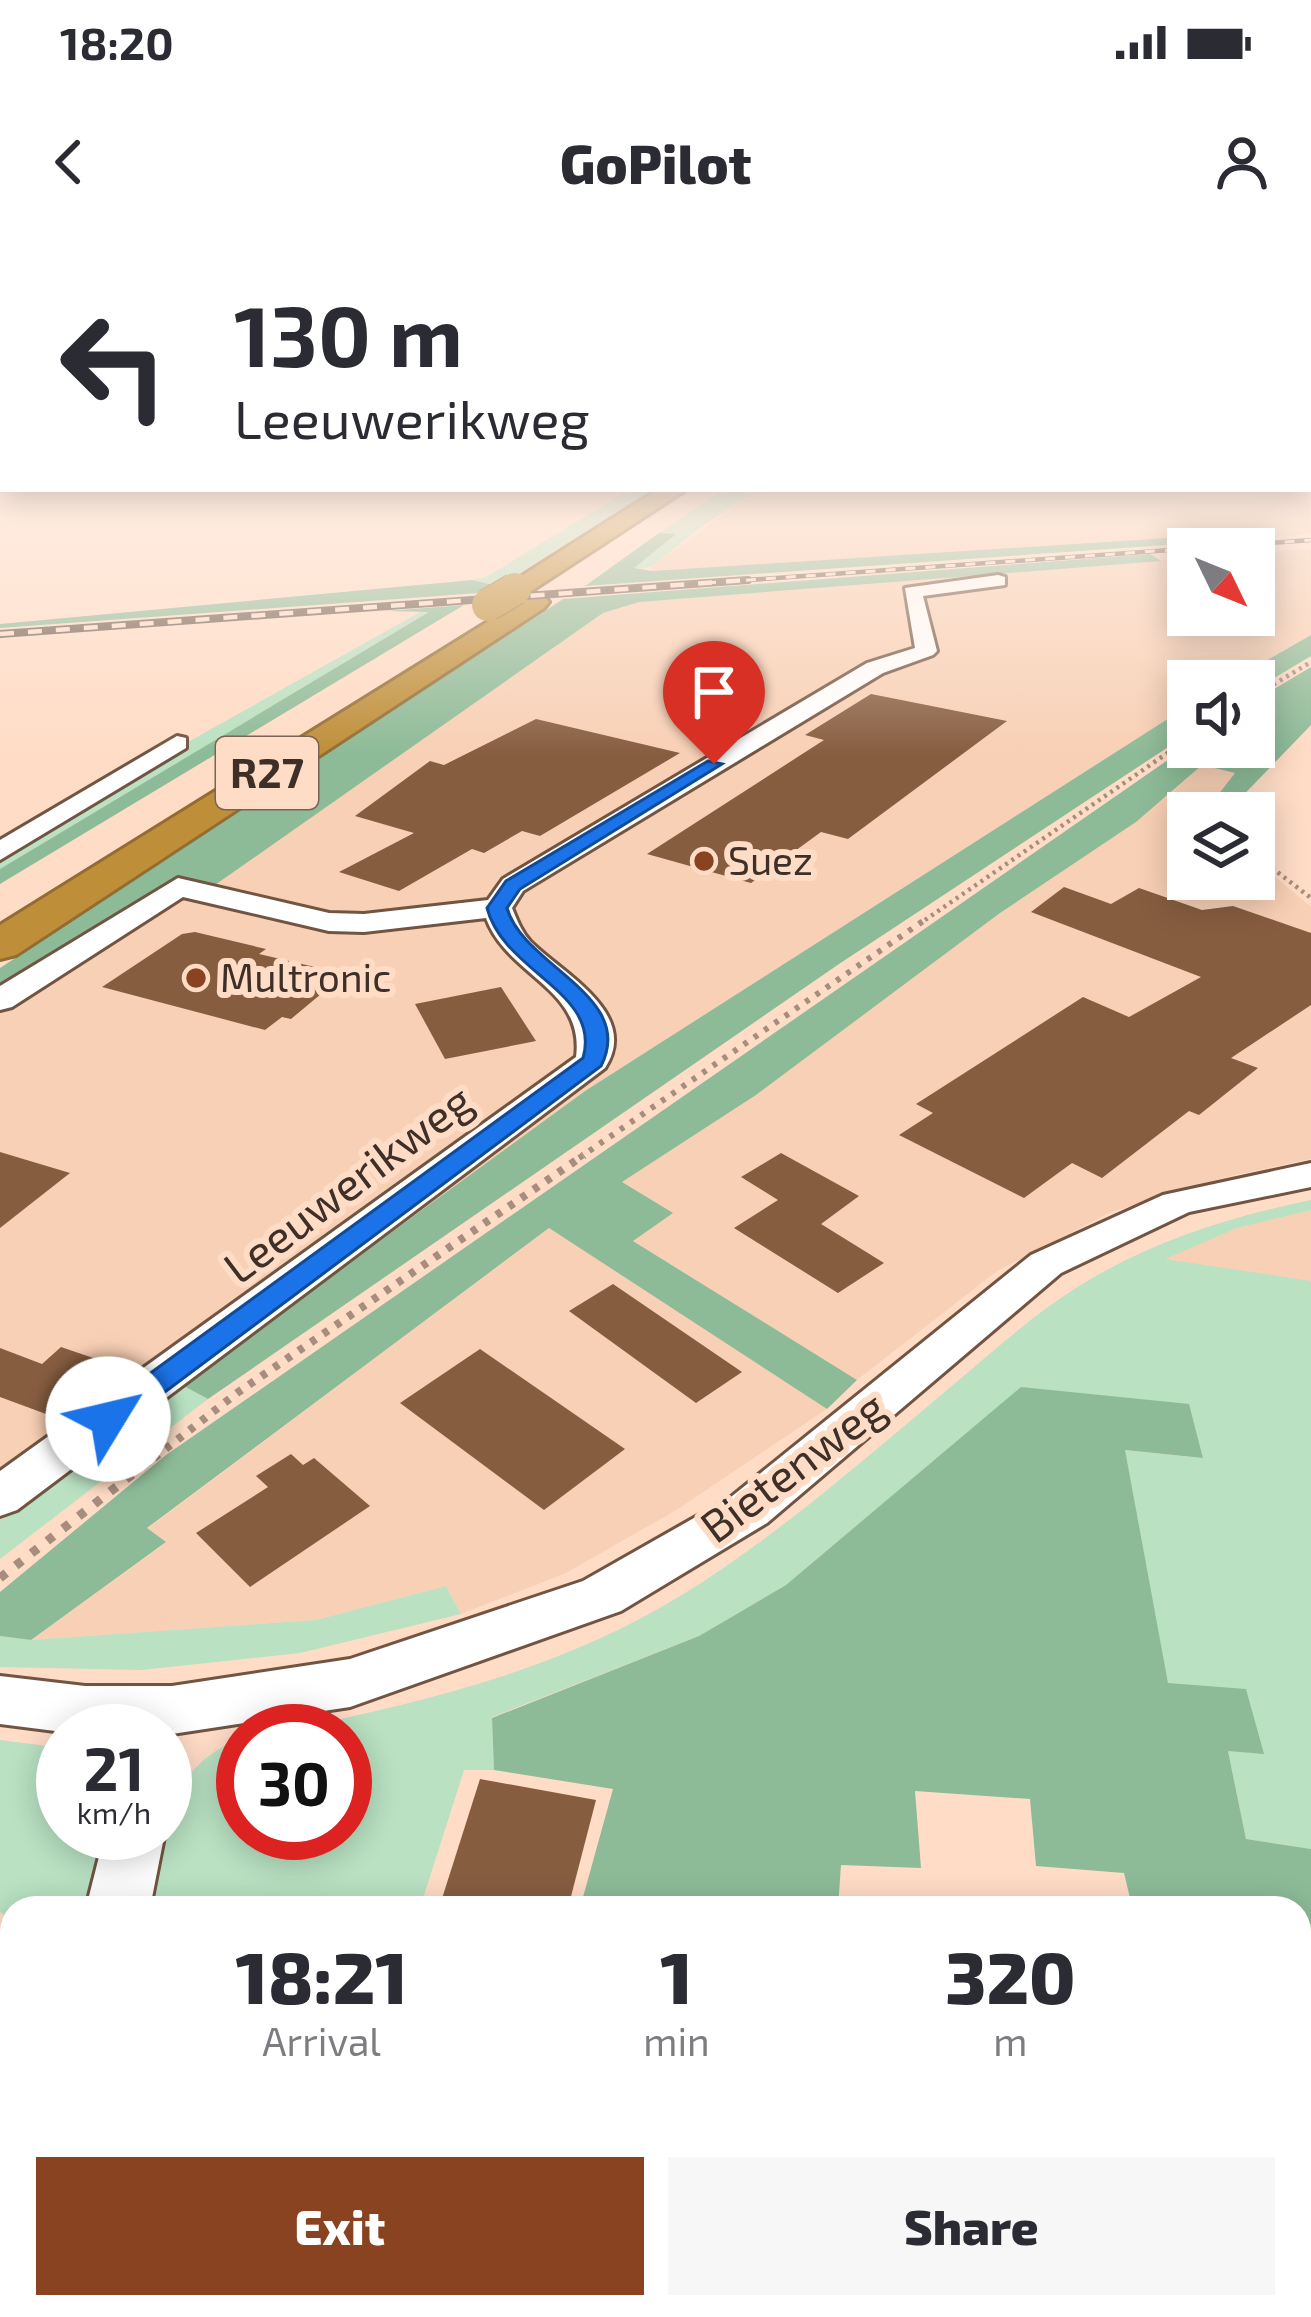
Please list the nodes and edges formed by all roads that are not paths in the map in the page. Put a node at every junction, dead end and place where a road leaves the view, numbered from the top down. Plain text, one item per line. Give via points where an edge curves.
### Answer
1 (573, 561) edge
2 (583, 561) edge
3 (998, 580) dead end
4 (524, 595) junction
5 (177, 743) dead end
6 (0, 852) edge
7 (0, 905) edge
8 (497, 908) junction
9 (0, 945) edge
10 (0, 1000) edge
11 (1311, 1174) edge
12 (0, 1497) edge
13 (0, 1700) edge
14 (36, 1704) edge
15 (192, 1715) edge
16 (128, 1860) edge
17 (121, 1896) edge

1 - 4 highway, R27
2 - 4 highway, R27
3 - 8 street via 912,592 926,651 875,668 513,885
4 - 7 highway, R27
4 - 9 highway, R27
5 - 6 street
8 - 10 street via 329,922 178,887
8 - 12 street, Leeuwerikweg via 503,932 593,1015 600,1038 593,1061
11 - 15 street, Bietenweg via 1177,1203 1046,1264 749,1510 602,1596 350,1683
13 - 14 street, Bietenweg
16 - 17 street

